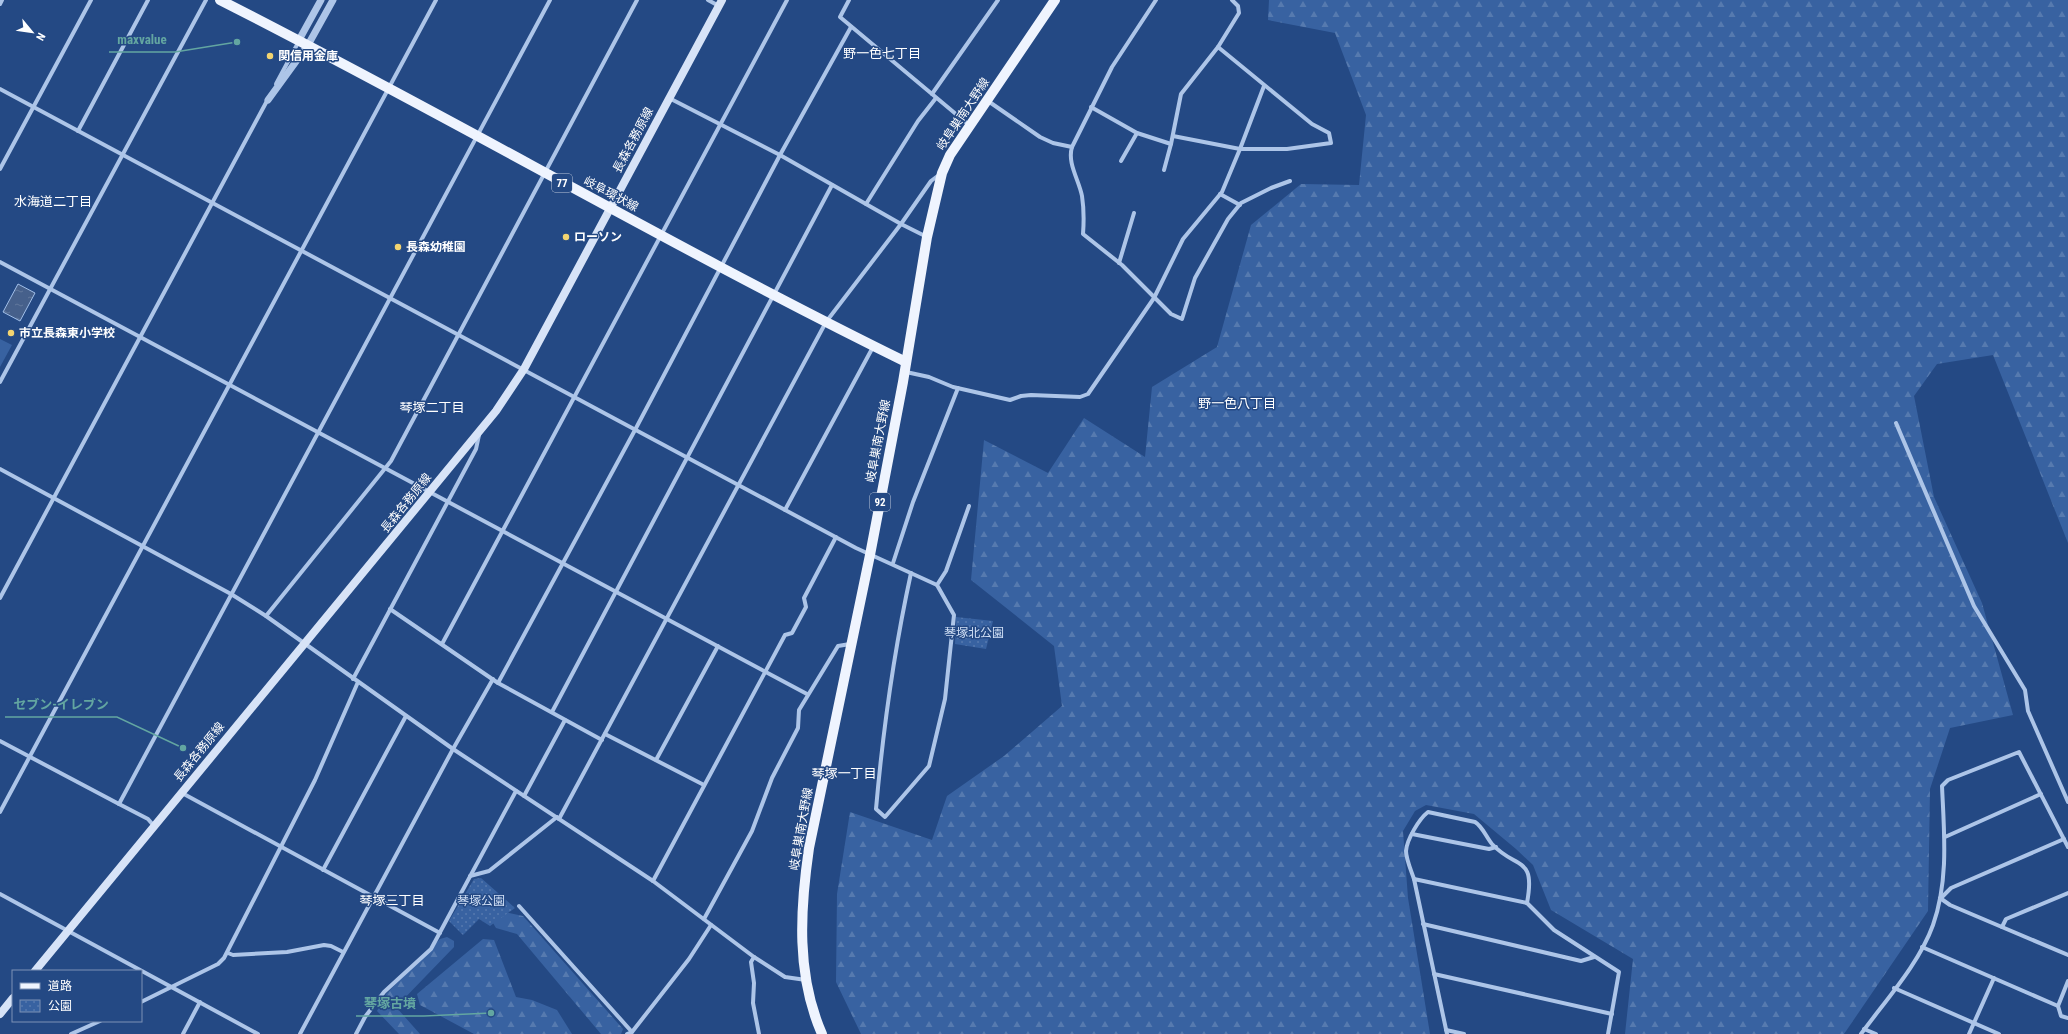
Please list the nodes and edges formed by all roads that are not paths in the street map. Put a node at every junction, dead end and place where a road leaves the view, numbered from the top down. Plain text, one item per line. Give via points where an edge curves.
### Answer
1 (2, 0) edge
2 (91, 0) edge
3 (148, 0) edge
4 (206, 0) edge
5 (220, 0) edge
6 (321, 0) edge
7 (333, 0) edge
8 (436, 0) edge
9 (550, 0) edge
10 (637, 0) edge
11 (708, 0) edge
12 (787, 0) edge
13 (849, 0) edge
14 (998, 0) edge
15 (1055, 0) edge
16 (1156, 0) edge
17 (1232, 0) edge
18 (720, 3) edge
19 (0, 4) edge
20 (851, 27) junction
21 (304, 43) junction
22 (1218, 47) junction
23 (1264, 86) junction
24 (0, 89) edge
25 (389, 89) junction
26 (932, 94) junction
27 (669, 98) junction
28 (936, 98) junction
29 (268, 100) joint
30 (988, 101) junction
31 (33, 107) junction
32 (1092, 107) junction
33 (720, 124) junction
34 (971, 126) junction
35 (78, 131) junction
36 (1137, 133) junction
37 (477, 136) junction
38 (1173, 136) junction
39 (1171, 144) junction
40 (1072, 147) junction
41 (1240, 149) junction
42 (121, 155) junction
43 (780, 155) junction
44 (1121, 161) dead end
45 (0, 169) edge
46 (1164, 170) dead end
47 (942, 173) junction
48 (544, 174) junction
49 (1290, 181) dead end
50 (832, 185) junction
51 (1220, 194) junction
52 (212, 203) junction
53 (866, 204) junction
54 (1240, 204) junction
55 (610, 208) junction
56 (1134, 213) dead end
57 (901, 224) junction
58 (662, 235) junction
59 (927, 237) junction
60 (302, 251) junction
61 (0, 262) edge
62 (1119, 263) junction
63 (721, 267) junction
64 (50, 289) junction
65 (774, 295) junction
66 (390, 298) junction
67 (1154, 298) junction
68 (826, 322) junction
69 (458, 334) junction
70 (141, 336) junction
71 (873, 346) junction
72 (905, 367) junction
73 (524, 369) junction
74 (0, 382) edge
75 (230, 385) junction
76 (958, 388) junction
77 (574, 397) junction
78 (1896, 423) dead end
79 (635, 430) junction
80 (319, 432) junction
81 (479, 435) junction
82 (687, 458) junction
83 (385, 467) junction
84 (0, 469) edge
85 (738, 485) junction
86 (430, 492) junction
87 (53, 498) junction
88 (448, 502) junction
89 (969, 506) dead end
90 (785, 510) junction
91 (502, 531) junction
92 (836, 537) junction
93 (143, 547) junction
94 (870, 555) junction
95 (562, 563) junction
96 (893, 563) junction
97 (911, 574) junction
98 (937, 585) junction
99 (616, 592) junction
100 (231, 594) junction
101 (0, 598) edge
102 (390, 609) junction
103 (266, 616) junction
104 (667, 619) junction
105 (442, 644) junction
106 (851, 644) junction
107 (305, 645) junction
108 (718, 646) junction
109 (766, 672) junction
110 (353, 679) junction
111 (493, 679) junction
112 (358, 682) junction
113 (498, 683) junction
114 (807, 694) junction
115 (552, 712) junction
116 (406, 716) junction
117 (565, 720) junction
118 (605, 734) junction
119 (602, 740) junction
120 (0, 741) edge
121 (453, 749) junction
122 (30, 757) junction
123 (656, 760) junction
124 (704, 785) junction
125 (516, 791) junction
126 (181, 793) junction
127 (2041, 794) junction
128 (524, 796) junction
129 (2068, 802) edge
130 (119, 804) junction
131 (0, 812) edge
132 (558, 818) junction
133 (154, 826) junction
134 (1412, 834) junction
135 (1945, 837) junction
136 (2064, 839) junction
137 (1496, 847) junction
138 (2068, 847) edge
139 (282, 848) junction
140 (323, 870) junction
141 (470, 876) junction
142 (1414, 879) junction
143 (653, 881) junction
144 (2068, 893) edge
145 (0, 894) edge
146 (374, 896) junction
147 (1940, 898) junction
148 (1527, 903) junction
149 (519, 906) dead end
150 (704, 920) junction
151 (1423, 924) junction
152 (711, 925) junction
153 (2002, 927) junction
154 (68, 932) junction
155 (440, 932) junction
156 (1922, 947) junction
157 (343, 952) junction
158 (228, 953) junction
159 (2068, 956) edge
160 (754, 957) junction
161 (1594, 957) junction
162 (36, 970) edge
163 (140, 970) edge
164 (142, 971) edge
165 (1434, 974) junction
166 (1994, 978) junction
167 (807, 981) junction
168 (2067, 984) edge
169 (172, 987) junction
170 (1894, 988) junction
171 (12, 999) edge
172 (142, 1002) edge
173 (200, 1002) junction
174 (2058, 1006) junction
175 (0, 1014) edge
176 (1612, 1014) junction
177 (2068, 1018) edge
178 (98, 1022) edge
179 (1974, 1023) junction
180 (1864, 1029) junction
181 (632, 1032) junction
182 (759, 1032) edge
183 (1446, 1032) edge
184 (71, 1034) edge
185 (183, 1034) edge
186 (258, 1034) edge
187 (300, 1034) edge
188 (356, 1034) edge
189 (627, 1034) edge
190 (754, 1034) edge
191 (822, 1034) edge
192 (1464, 1034) edge
193 (1608, 1034) edge
194 (1861, 1034) edge
195 (1876, 1034) edge
196 (1969, 1034) edge
197 (1998, 1034) edge

1 - 19 street
2 - 31 street
3 - 35 street
4 - 42 street
5 - 21 main road, 岐阜環状線 / 77
6 - 21 street
7 - 21 street
8 - 25 street
9 - 37 street
10 - 48 street
11 - 18 street
12 - 33 street
13 - 20 street via 840,17
14 - 26 street
15 - 30 main road, 岐阜巣南大野線 / 92
16 - 32 street via 1112,67
17 - 22 street via 1238,6 1239,13
18 - 27 main road, 長森各務原線
20 - 26 street
20 - 43 street
21 - 25 main road, 岐阜環状線 / 77
21 - 29 street
22 - 23 street
22 - 38 street via 1181,94
23 - 41 street
23 - 41 street via 1312,124 1329,133 1332,143 1287,149
24 - 31 street
25 - 37 main road, 岐阜環状線 / 77
25 - 60 street
26 - 28 street
27 - 33 street
27 - 55 main road, 長森各務原線
28 - 34 street
28 - 53 street via 918,121
29 - 52 street
30 - 34 main road, 岐阜巣南大野線 / 92
30 - 40 street via 1040,137
31 - 35 street
31 - 45 street
32 - 36 street
32 - 40 street
33 - 43 street
33 - 58 street
34 - 47 main road, 岐阜巣南大野線 / 92 via 950,155
35 - 42 street
36 - 39 street
36 - 44 street
37 - 48 main road, 岐阜環状線 / 77
37 - 66 street
38 - 39 street
38 - 41 street
39 - 46 street
40 - 62 street via 1070,155 1083,204 1083,234
41 - 51 street
42 - 52 street
42 - 64 street
43 - 50 street
43 - 63 street
47 - 57 street via 931,181
47 - 59 main road, 岐阜巣南大野線 / 92
48 - 55 main road, 岐阜環状線 / 77
48 - 69 street
49 - 54 street
50 - 53 street
50 - 65 street
51 - 54 street
51 - 67 street via 1183,239
52 - 60 street
52 - 70 street
53 - 57 street
54 - 67 street via 1204,259 1182,319 1171,314
55 - 58 main road, 岐阜環状線 / 77
55 - 73 main road, 長森各務原線
56 - 62 street
57 - 59 street
57 - 68 street
58 - 63 main road, 岐阜環状線 / 77
58 - 77 street
59 - 72 main road, 岐阜巣南大野線 / 92
60 - 66 street
60 - 75 street
61 - 64 street
62 - 67 street
63 - 65 main road, 岐阜環状線 / 77
63 - 79 street
64 - 70 street
64 - 74 street
65 - 68 main road, 岐阜環状線 / 77
65 - 82 street
66 - 69 street
66 - 80 street
67 - 76 street via 1088,394 1080,397 1021,396 1010,400
68 - 71 main road, 岐阜環状線 / 77
68 - 85 street
69 - 73 street
69 - 83 street via 391,461
70 - 75 street
70 - 87 street
71 - 72 main road, 岐阜環状線 / 77
71 - 90 street
72 - 76 street
72 - 94 main road, 岐阜巣南大野線 / 92
73 - 77 street
73 - 81 main road, 長森各務原線
75 - 80 street
75 - 93 street
76 - 96 street via 912,502
77 - 79 street
77 - 91 street
78 - 129 street via 1974,606 2024,690 2028,711
79 - 82 street
79 - 95 street
80 - 83 street
80 - 100 street
81 - 86 main road, 長森各務原線
81 - 88 street via 476,449
82 - 85 street
82 - 99 street
83 - 86 street
83 - 103 street via 379,478
84 - 87 street
85 - 90 street
85 - 104 street
86 - 88 street
86 - 107 main road, 長森各務原線
87 - 93 street
87 - 101 street
88 - 91 street
88 - 102 street
89 - 98 street via 946,571
90 - 92 street
91 - 95 street
91 - 105 street
92 - 94 street
92 - 109 street via 804,598 806,608 792,633 785,635
93 - 100 street
93 - 122 street
94 - 96 street
94 - 106 main road, 岐阜巣南大野線 / 92
95 - 99 street
95 - 113 street
96 - 97 street
97 - 98 street
97 - 98 street via 898,635 879,776 876,809 885,817 929,766 945,699 954,615
99 - 104 street
99 - 115 street
100 - 103 street
100 - 130 street
102 - 105 street
102 - 110 street
103 - 107 street
104 - 108 street
104 - 118 street
105 - 111 street
106 - 114 street via 838,646
106 - 167 main road, 岐阜巣南大野線 / 92 via 809,848 802,896
107 - 110 street
107 - 126 main road, 長森各務原線
108 - 109 street
108 - 123 street
109 - 114 street
109 - 124 street
110 - 112 street
111 - 113 street
111 - 121 street
112 - 116 street
112 - 139 street
113 - 115 street
114 - 150 street via 799,710 798,728 772,778 752,831
115 - 117 street
116 - 121 street
116 - 140 street
117 - 119 street
117 - 128 street
118 - 119 street
118 - 123 street
119 - 132 street
120 - 122 street
121 - 125 street
121 - 146 street
122 - 130 street
122 - 131 street
123 - 124 street
124 - 143 street
125 - 128 street
125 - 141 street
126 - 133 main road, 長森各務原線
126 - 139 street
127 - 135 street
127 - 135 street via 2019,752 1948,780 1942,786
127 - 136 street
128 - 132 street
130 - 133 street via 148,819
132 - 141 street via 489,871
132 - 143 street
133 - 154 main road, 長森各務原線
134 - 137 street via 1489,849
134 - 137 street via 1415,826 1428,812 1475,822
134 - 142 street via 1406,850
135 - 147 street
136 - 138 street
136 - 147 street via 1951,888
137 - 148 street via 1523,864 1528,871 1530,878
139 - 140 street
139 - 158 street
140 - 146 street
141 - 155 street
142 - 148 street
142 - 151 street
143 - 150 street
144 - 153 street via 2006,920
145 - 154 street
146 - 155 street
146 - 157 street
147 - 153 street via 1950,905
147 - 156 street via 1933,925
148 - 161 street via 1554,930
149 - 181 street
150 - 152 street
151 - 161 street via 1580,961
151 - 165 street
152 - 160 street
152 - 181 street via 689,959
153 - 159 street
154 - 162 main road, 長森各務原線
154 - 163 street
155 - 188 street via 431,949 384,992
156 - 166 street
156 - 170 street
157 - 158 street via 324,945 287,952 233,955
157 - 187 street
158 - 169 street via 218,964
160 - 167 street via 785,978
160 - 182 street via 751,962 753,1003
161 - 176 street via 1619,972
164 - 169 street
165 - 176 street
165 - 183 street
166 - 174 street
166 - 179 street
167 - 191 main road, 岐阜巣南大野線 / 92 via 815,1018
168 - 174 street
169 - 172 street
169 - 173 street
170 - 179 street
170 - 180 street
171 - 175 main road
173 - 185 street
173 - 186 street
174 - 177 street via 2060,1016
176 - 193 street
178 - 184 street
179 - 196 street
179 - 197 street
180 - 194 street
180 - 195 street
181 - 189 street
182 - 190 street
183 - 192 street

